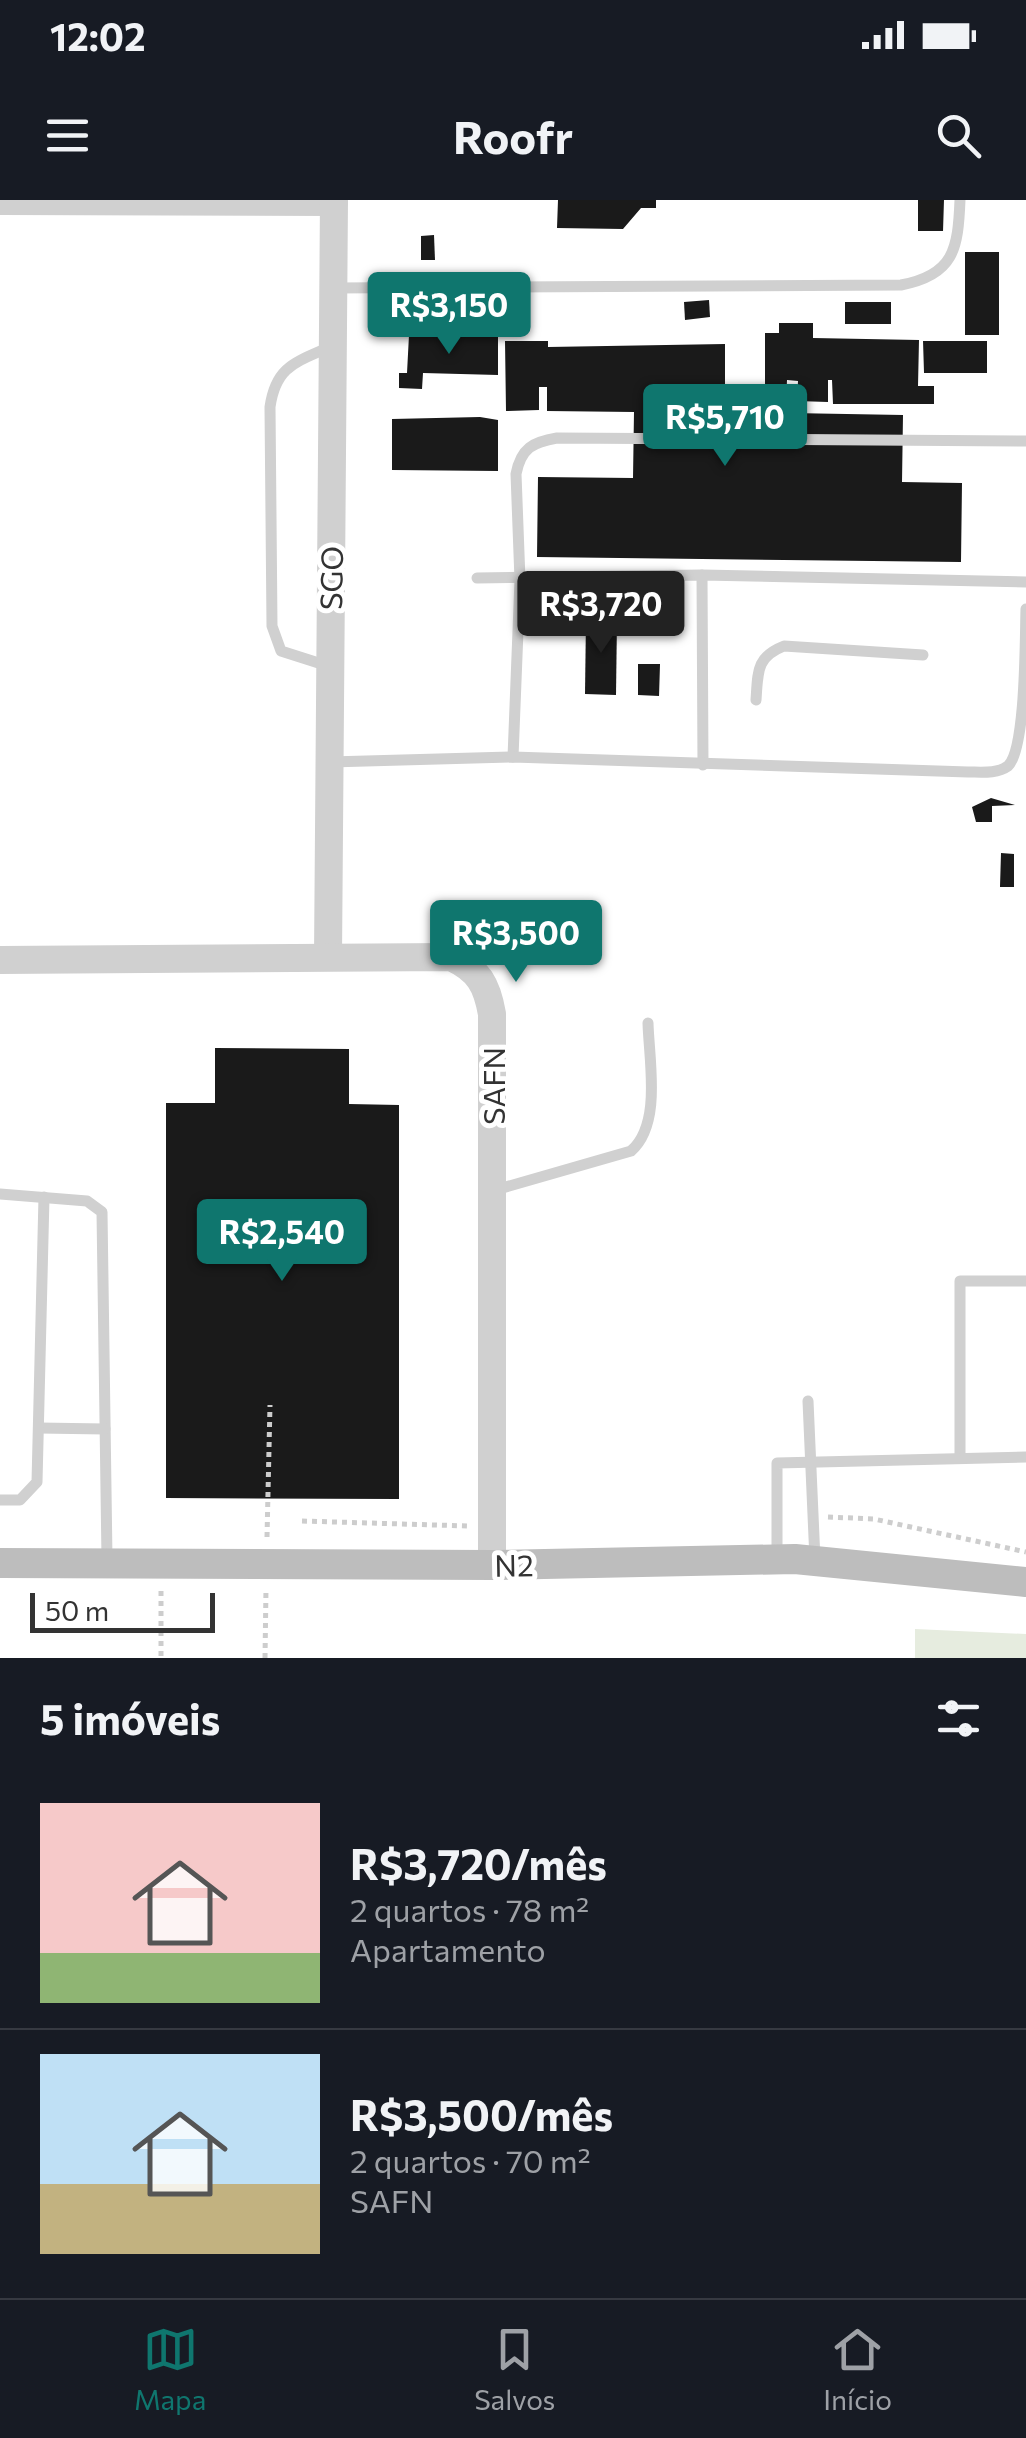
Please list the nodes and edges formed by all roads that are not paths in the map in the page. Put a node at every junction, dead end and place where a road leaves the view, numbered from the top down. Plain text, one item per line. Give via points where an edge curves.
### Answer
1 (960, 200) edge
2 (0, 201) edge
3 (334, 201) edge
4 (334, 288) junction
5 (334, 346) junction
6 (1026, 441) edge
7 (702, 575) junction
8 (477, 578) dead end
9 (520, 580) junction
10 (1026, 582) edge
11 (1026, 609) edge
12 (923, 655) dead end
13 (328, 666) junction
14 (756, 700) dead end
15 (513, 757) junction
16 (327, 762) junction
17 (704, 765) junction
18 (328, 957) junction
19 (0, 960) edge
20 (648, 1023) dead end
21 (492, 1191) junction
22 (0, 1194) edge
23 (44, 1197) junction
24 (1026, 1281) edge
25 (808, 1401) dead end
26 (39, 1428) junction
27 (105, 1429) junction
28 (960, 1457) junction
29 (1026, 1457) edge
30 (813, 1462) junction
31 (0, 1500) edge
32 (777, 1559) junction
33 (815, 1560) junction
34 (0, 1563) edge
35 (107, 1564) junction
36 (492, 1565) junction
37 (1026, 1582) edge

1 - 4 lane via 952,256 925,280 901,285
2 - 3 street
3 - 4 street, SGO
4 - 5 street, SGO
5 - 13 street, SGO
5 - 13 lane via 291,364 274,383 270,407 272,626 281,650
6 - 9 lane via 537,442 520,458 516,474
7 - 9 lane
7 - 10 lane
7 - 17 lane
8 - 9 lane
9 - 15 lane
11 - 17 lane via 1022,738 1013,761 1001,770
12 - 14 lane via 784,646 758,665
13 - 16 street, SGO
15 - 16 lane
15 - 17 lane
16 - 18 street, SGO
18 - 19 street, SAFN
18 - 21 street, SAFN via 452,958 478,974 492,1014
20 - 21 lane via 649,1123 643,1140 630,1151
21 - 36 street, SAFN
22 - 23 lane
23 - 26 lane
23 - 27 lane via 87,1201 102,1212
24 - 28 lane via 960,1281
25 - 30 lane
26 - 27 lane
26 - 31 lane via 36,1482 20,1500
27 - 35 lane
28 - 29 lane
28 - 30 lane
30 - 32 lane via 777,1463
30 - 33 lane
32 - 33 main road, N2
32 - 36 main road, N2
33 - 37 main road, N2
34 - 35 main road, N2
35 - 36 main road, N2

